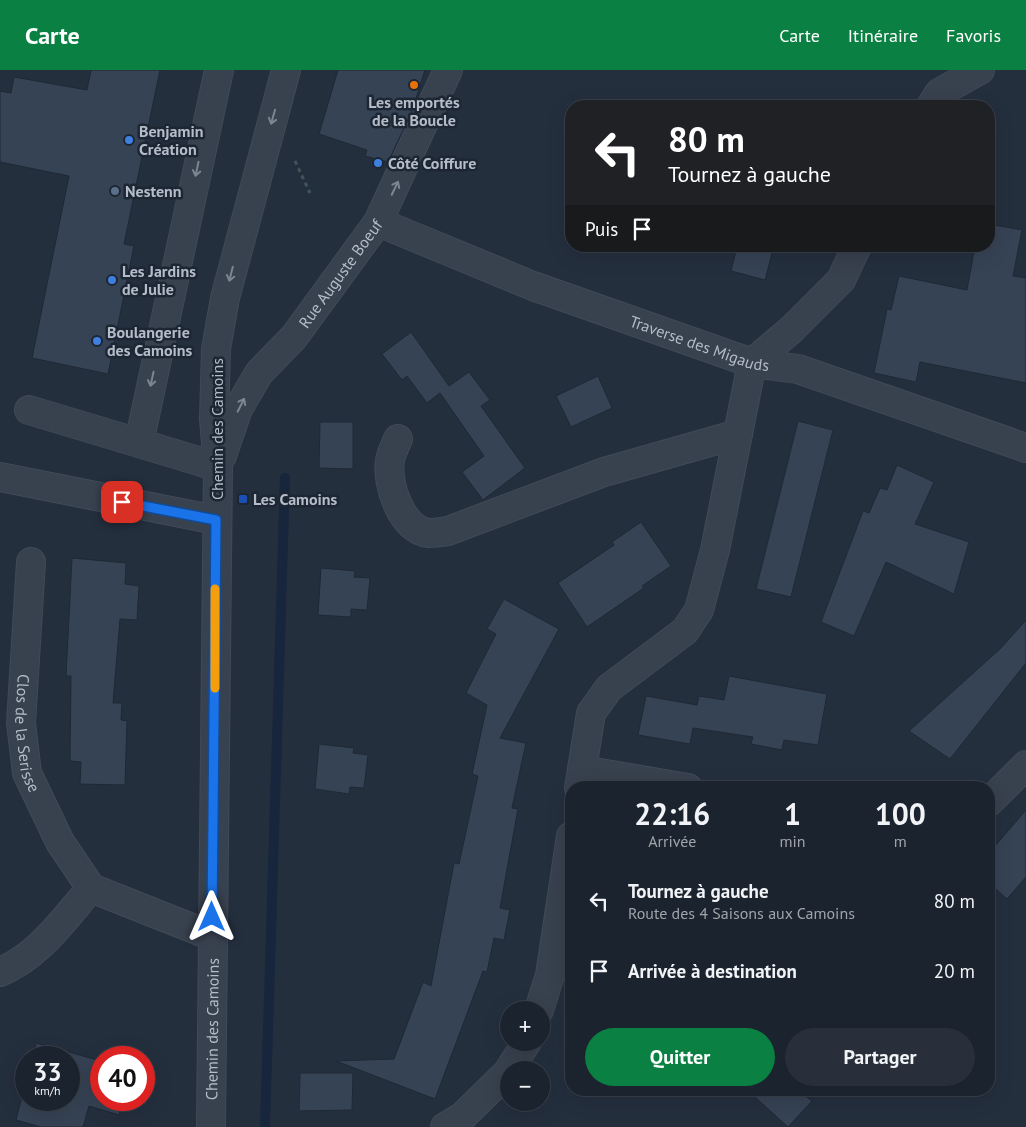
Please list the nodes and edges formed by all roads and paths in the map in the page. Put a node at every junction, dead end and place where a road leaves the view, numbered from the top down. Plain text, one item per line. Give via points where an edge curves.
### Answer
1 (218, 70) edge
2 (286, 70) edge
3 (448, 70) edge
4 (980, 70) edge
5 (935, 100) edge
6 (291, 153) dead end
7 (310, 194) dead end
8 (378, 222) junction
9 (854, 252) edge
10 (216, 349) junction
11 (752, 363) junction
12 (259, 373) junction
13 (29, 410) dead end
14 (738, 434) junction
15 (398, 439) dead end
16 (139, 443) junction
17 (1026, 448) edge
18 (218, 467) junction
19 (0, 477) edge
20 (216, 520) junction
21 (31, 562) dead end
22 (1026, 764) edge
23 (580, 779) edge
24 (604, 781) edge
25 (995, 796) edge
26 (92, 888) junction
27 (565, 912) edge
28 (212, 936) junction
29 (0, 972) edge
30 (560, 976) edge
31 (545, 1001) edge
32 (500, 1079) edge
33 (211, 1127) edge
34 (445, 1127) edge

1 -> 16 street
2 -> 10 street, Chemin des Camoins via 225,298
8 -> 3 street, Rue Auguste Boeuf
4 - 5 street via 939,93
6 - 7 path
8 - 11 street, Traverse des Migauds via 533,286
8 - 12 street, Rue Auguste Boeuf via 294,337
9 - 11 street via 840,280 792,329
10 - 12 street via 222,363 234,373
10 - 18 street, Chemin des Camoins via 214,419
11 - 14 street
11 - 17 street, Traverse des Migauds via 798,369
18 -> 12 street, Rue Auguste Boeuf via 238,409
13 - 16 street
14 - 15 street via 604,472 448,531 428,533 410,522 396,503 390,462
14 - 23 street via 715,550 699,610 685,631 609,688 591,712
16 - 18 street
18 - 20 street, Chemin des Camoins
19 - 20 street
20 - 28 street, Chemin des Camoins
21 - 26 street, Clos de la Serisse via 20,723 27,773 60,842
22 - 25 street
23 - 24 street
26 - 28 street
26 - 29 street via 36,950 19,964
27 - 30 street
28 - 33 street, Chemin des Camoins
30 - 31 street
32 - 34 street via 462,1117

